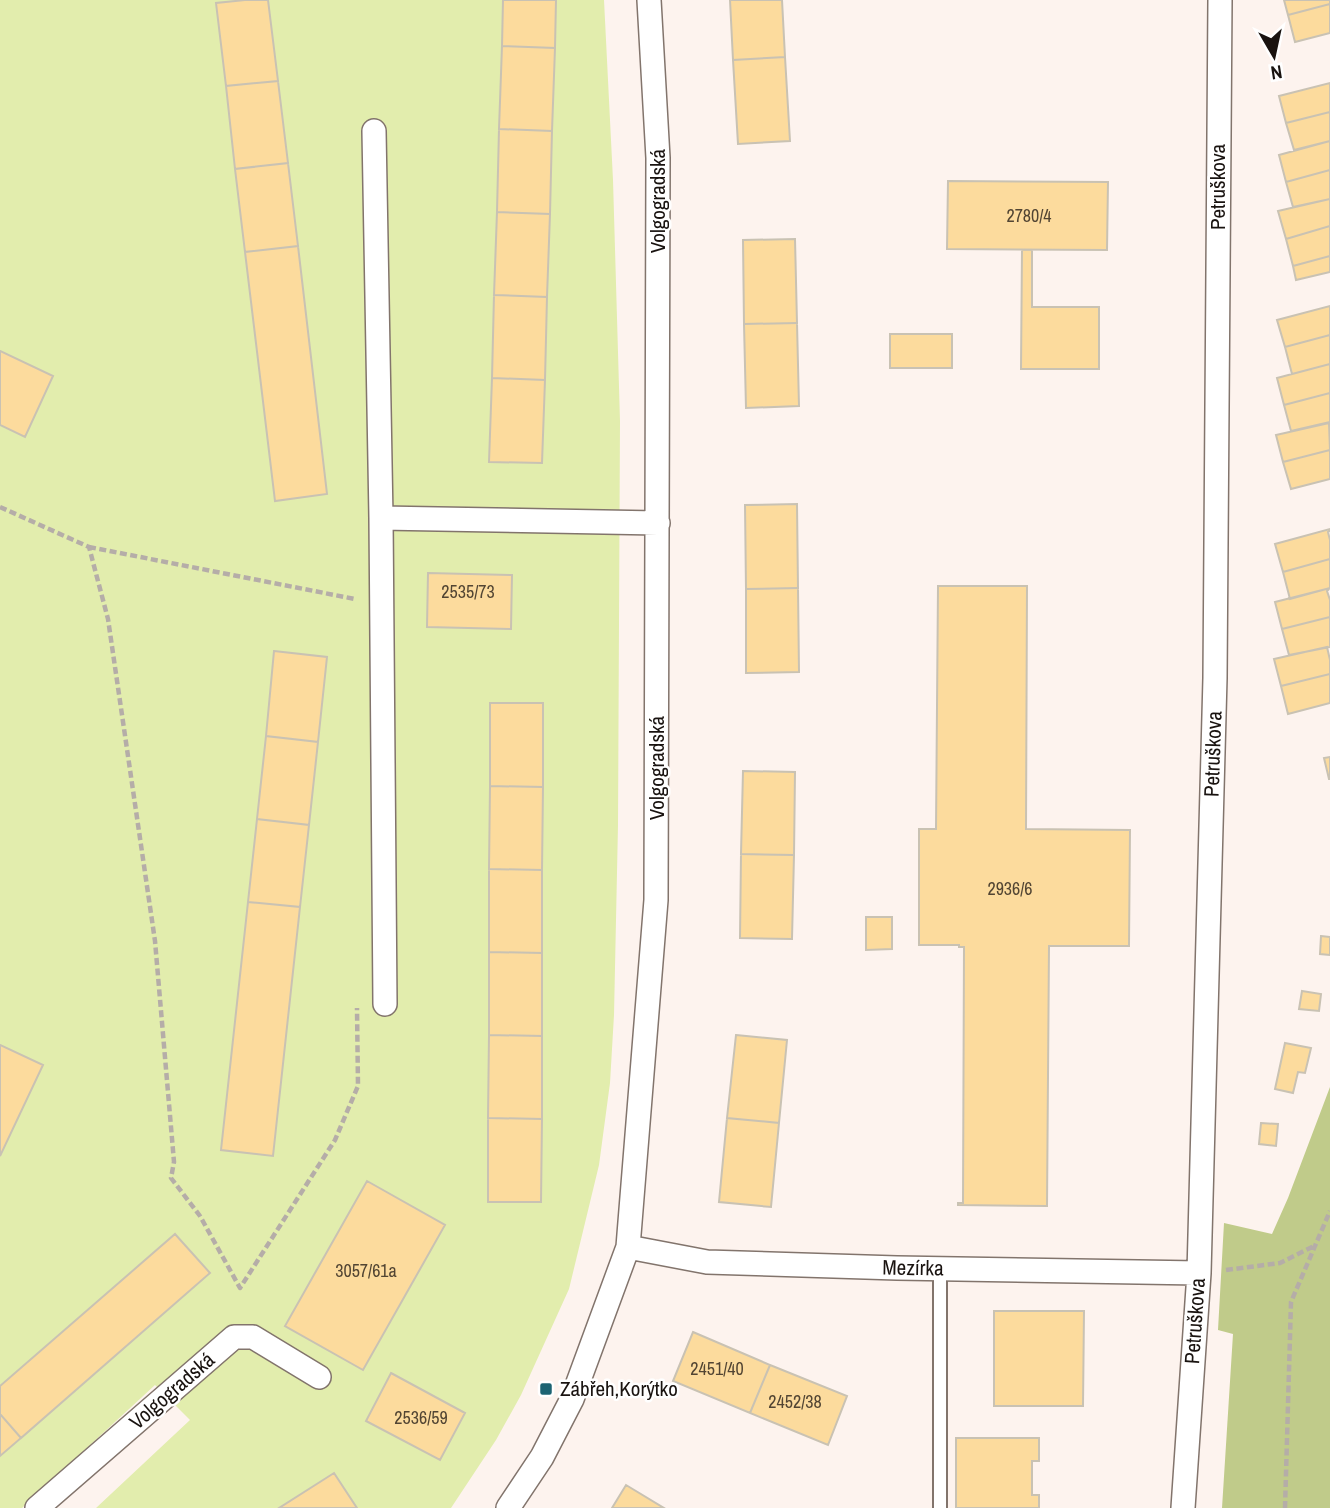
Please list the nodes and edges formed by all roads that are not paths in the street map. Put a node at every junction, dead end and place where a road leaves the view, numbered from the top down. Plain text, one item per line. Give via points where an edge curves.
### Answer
1 (649, 0) edge
2 (1220, 0) edge
3 (374, 131) dead end
4 (381, 518) junction
5 (658, 523) junction
6 (385, 1004) dead end
7 (628, 1247) junction
8 (940, 1269) junction
9 (1199, 1273) junction
10 (319, 1377) dead end
11 (37, 1508) edge
12 (508, 1508) edge
13 (940, 1508) edge
14 (1183, 1508) edge

1 - 5 street, Volgogradská via 658,158
2 - 9 street, Petruškova via 1216,678
3 - 4 street
4 - 5 street
4 - 6 street
5 - 7 street, Volgogradská via 656,900
7 - 8 street, Mezírka via 708,1262
7 - 12 street, Volgogradská via 572,1399
8 - 9 street, Mezírka
8 - 13 lane
9 - 14 street, Petruškova
10 - 11 street, Volgogradská via 253,1337 234,1337

